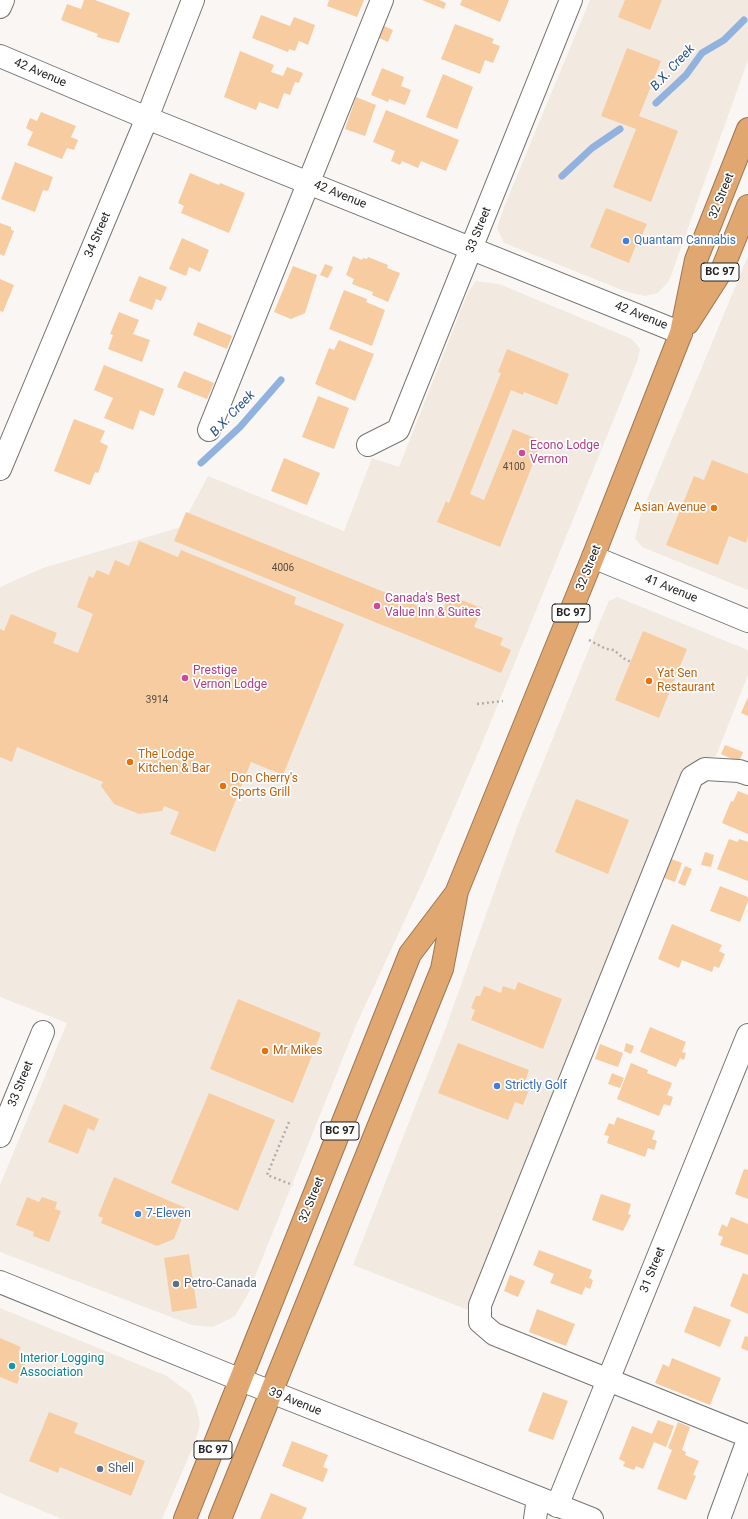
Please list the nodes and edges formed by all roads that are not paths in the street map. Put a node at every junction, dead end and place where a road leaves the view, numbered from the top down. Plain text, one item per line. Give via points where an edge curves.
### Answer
1 (3, 0) edge
2 (193, 0) edge
3 (382, 0) edge
4 (571, 0) edge
5 (0, 7) edge
6 (0, 56) edge
7 (147, 118) junction
8 (748, 129) edge
9 (309, 183) junction
10 (748, 206) edge
11 (472, 248) junction
12 (682, 333) junction
13 (209, 430) dead end
14 (368, 445) dead end
15 (0, 468) edge
16 (593, 557) junction
17 (748, 621) edge
18 (748, 774) edge
19 (457, 891) junction
20 (43, 1032) dead end
21 (748, 1035) edge
22 (0, 1136) edge
23 (0, 1282) edge
24 (241, 1380) junction
25 (608, 1380) junction
26 (271, 1392) junction
27 (748, 1436) edge
28 (748, 1440) edge
29 (543, 1508) edge
30 (185, 1519) edge
31 (220, 1519) edge
32 (592, 1519) edge
33 (719, 1519) edge

1 - 5 street
2 - 7 street, 34 Street
3 - 9 street
4 - 11 street, 33 Street
6 - 7 street, 42 Avenue
7 - 9 street, 42 Avenue
7 - 15 street, 34 Street
8 - 12 highway, 32 Street / BC 97 via 696,260
9 - 11 street, 42 Avenue
9 - 13 street
10 - 12 highway, 32 Street / BC 97 via 722,270
11 - 12 street, 42 Avenue
11 - 14 street, 33 Street via 398,430
12 - 16 highway, 32 Street / BC 97
16 - 17 street, 41 Avenue
16 - 19 highway, 32 Street / BC 97
18 - 25 street via 705,769 692,777 480,1305 480,1322 494,1334
19 - 24 highway, 32 Street / BC 97 via 410,954
19 - 26 highway, 32 Street / BC 97 via 442,969
20 - 22 street, 33 Street
21 - 25 street, 31 Street
23 - 24 street, 39 Avenue
24 - 26 street, 39 Avenue
24 - 30 highway, 32 Street / BC 97
25 - 27 street
25 - 29 street, 31 Street
26 - 29 street, 39 Avenue
26 - 31 highway, 32 Street / BC 97
28 - 33 street
29 - 32 street, 39 Avenue

